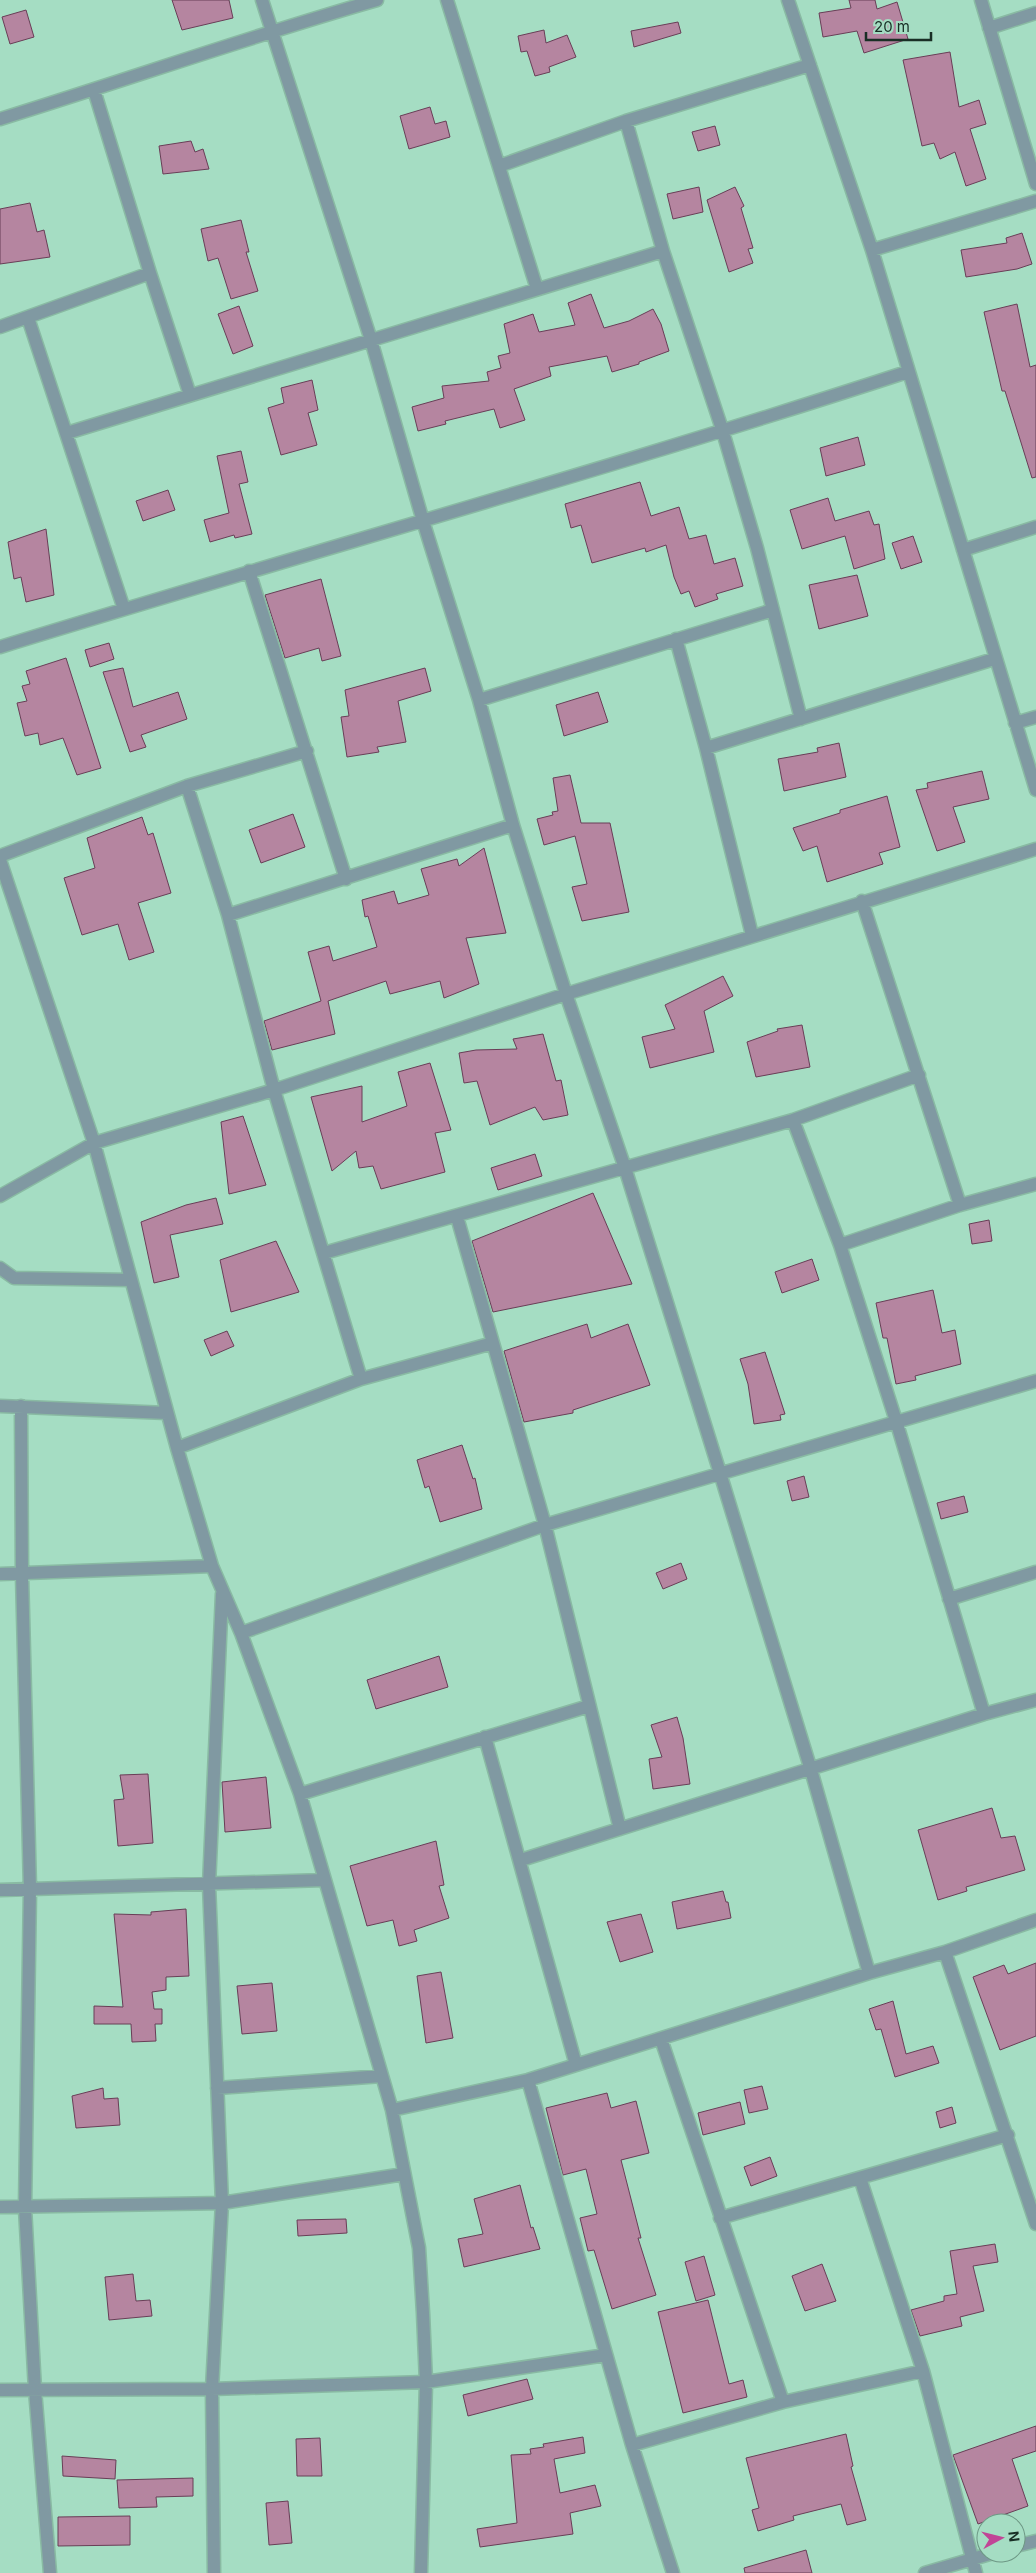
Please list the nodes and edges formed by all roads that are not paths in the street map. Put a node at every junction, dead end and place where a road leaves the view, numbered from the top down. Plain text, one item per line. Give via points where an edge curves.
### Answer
1 (262, 0) edge
2 (378, 0) edge
3 (447, 0) edge
4 (788, 0) edge
5 (980, 0) edge
6 (1036, 12) edge
7 (989, 28) junction
8 (270, 30) junction
9 (810, 65) junction
10 (94, 90) junction
11 (0, 119) edge
12 (626, 121) junction
13 (499, 166) junction
14 (1036, 184) edge
15 (1036, 201) edge
16 (872, 250) junction
17 (663, 252) junction
18 (150, 273) junction
19 (537, 289) junction
20 (28, 318) junction
21 (0, 327) edge
22 (371, 340) junction
23 (907, 372) junction
24 (190, 395) junction
25 (723, 432) junction
26 (66, 433) junction
27 (423, 521) junction
28 (1036, 527) edge
29 (963, 550) junction
30 (249, 571) junction
31 (124, 609) junction
32 (773, 610) junction
33 (676, 639) junction
34 (0, 647) edge
35 (994, 659) junction
36 (479, 700) junction
37 (1036, 717) edge
38 (800, 719) junction
39 (1015, 723) junction
40 (706, 748) junction
41 (307, 751) junction
42 (187, 786) junction
43 (1036, 790) edge
44 (513, 825) junction
45 (1036, 849) edge
46 (0, 856) edge
47 (0, 860) edge
48 (346, 879) junction
49 (862, 901) junction
50 (228, 915) junction
51 (752, 935) junction
52 (566, 994) junction
53 (919, 1075) junction
54 (274, 1090) junction
55 (793, 1120) junction
56 (94, 1143) junction
57 (625, 1168) junction
58 (1036, 1184) edge
59 (0, 1196) edge
60 (960, 1205) junction
61 (457, 1217) junction
62 (840, 1245) junction
63 (324, 1253) junction
64 (0, 1268) edge
65 (131, 1280) junction
66 (493, 1343) junction
67 (361, 1379) junction
68 (1036, 1381) edge
69 (0, 1406) edge
70 (22, 1406) junction
71 (167, 1413) junction
72 (897, 1424) junction
73 (177, 1448) junction
74 (720, 1473) junction
75 (545, 1525) junction
76 (212, 1566) junction
77 (1036, 1572) edge
78 (0, 1574) edge
79 (22, 1575) junction
80 (222, 1589) junction
81 (949, 1599) junction
82 (241, 1633) junction
83 (1036, 1700) edge
84 (589, 1706) junction
85 (984, 1714) junction
86 (485, 1737) junction
87 (811, 1770) junction
88 (300, 1794) junction
89 (620, 1829) junction
90 (521, 1860) junction
91 (324, 1880) junction
92 (208, 1885) junction
93 (30, 1889) junction
94 (0, 1890) edge
95 (1036, 1920) edge
96 (945, 1952) junction
97 (869, 1974) junction
98 (661, 2039) junction
99 (576, 2065) junction
100 (382, 2076) junction
101 (528, 2080) junction
102 (217, 2088) junction
103 (392, 2110) junction
104 (1008, 2134) junction
105 (404, 2174) junction
106 (860, 2178) junction
107 (222, 2203) junction
108 (0, 2207) edge
109 (25, 2208) junction
110 (720, 2218) junction
111 (1036, 2224) edge
112 (606, 2355) junction
113 (923, 2371) junction
114 (426, 2382) junction
115 (212, 2389) junction
116 (0, 2390) edge
117 (36, 2390) junction
118 (783, 2402) junction
119 (632, 2445) junction
120 (976, 2558) edge
121 (972, 2559) junction
122 (50, 2573) edge
123 (214, 2573) edge
124 (421, 2573) edge
125 (673, 2573) edge
126 (925, 2573) edge
127 (976, 2573) edge

1 - 8 street
2 - 8 street
3 - 13 street
4 - 9 street
5 - 7 street
6 - 7 street
7 - 14 street
8 - 10 street
8 - 22 street
9 - 12 street
9 - 16 street
10 - 11 street
10 - 18 street
12 - 13 street
12 - 17 street
13 - 19 street
15 - 16 street
16 - 23 street
17 - 19 street
17 - 25 street
18 - 20 street
18 - 24 street
19 - 22 street
20 - 21 street
20 - 26 street
22 - 24 street
22 - 27 street
23 - 25 street
23 - 29 street
24 - 26 street
25 - 27 street
25 - 32 street
26 - 31 street
27 - 30 street
27 - 36 street
28 - 29 street
29 - 35 street
30 - 31 street
30 - 41 street
31 - 34 street
32 - 33 street
32 - 38 street
33 - 36 street
33 - 40 street
35 - 38 street
35 - 39 street
36 - 44 street
37 - 39 street
38 - 40 street
39 - 43 street
40 - 51 street
41 - 42 street
41 - 48 street
42 - 46 street
42 - 50 street
44 - 48 street
44 - 52 street
45 - 49 street
47 - 56 street
48 - 50 street
49 - 51 street
49 - 53 street
50 - 54 street
51 - 52 street
52 - 54 street
52 - 57 street
53 - 55 street
53 - 60 street
54 - 56 street
54 - 63 street
55 - 57 street
55 - 62 street
56 - 59 street
56 - 65 street
57 - 61 street
57 - 74 street
58 - 60 street
60 - 62 street
61 - 63 street
61 - 66 street
62 - 72 street
63 - 67 street
64 - 65 street via 14,1278
65 - 71 street
66 - 67 street
66 - 75 street
67 - 73 street
68 - 72 street
69 - 70 street
70 - 71 street
70 - 79 street
71 - 73 street
72 - 74 street
72 - 81 street
73 - 76 street
74 - 75 street
74 - 87 street
75 - 82 street
75 - 84 street
76 - 79 street
76 - 80 street
77 - 81 street
78 - 79 street
79 - 93 street
80 - 82 street
80 - 92 street
81 - 85 street
82 - 88 street
83 - 85 street
84 - 86 street
84 - 89 street
85 - 87 street
86 - 88 street
86 - 90 street
87 - 89 street
87 - 97 street
88 - 91 street
89 - 90 street
90 - 99 street
91 - 92 street
91 - 100 street
92 - 93 street
92 - 102 street
93 - 94 street
93 - 109 street
95 - 96 street
96 - 97 street
96 - 104 street
97 - 98 street
98 - 99 street
98 - 110 street
99 - 101 street
100 - 102 street
100 - 103 street
101 - 103 street
101 - 112 street
102 - 107 street
103 - 105 street
104 - 106 street
104 - 111 street
105 - 107 street
105 - 114 street via 419,2248
106 - 110 street
106 - 113 street
107 - 109 street
107 - 115 street
108 - 109 street
109 - 117 street
110 - 118 street
112 - 114 street
112 - 119 street
113 - 118 street
113 - 121 street
114 - 115 street
114 - 124 street
115 - 117 street
115 - 123 street
116 - 117 street
117 - 122 street
118 - 119 street
119 - 125 street
120 - 121 street
121 - 126 street
121 - 127 street

